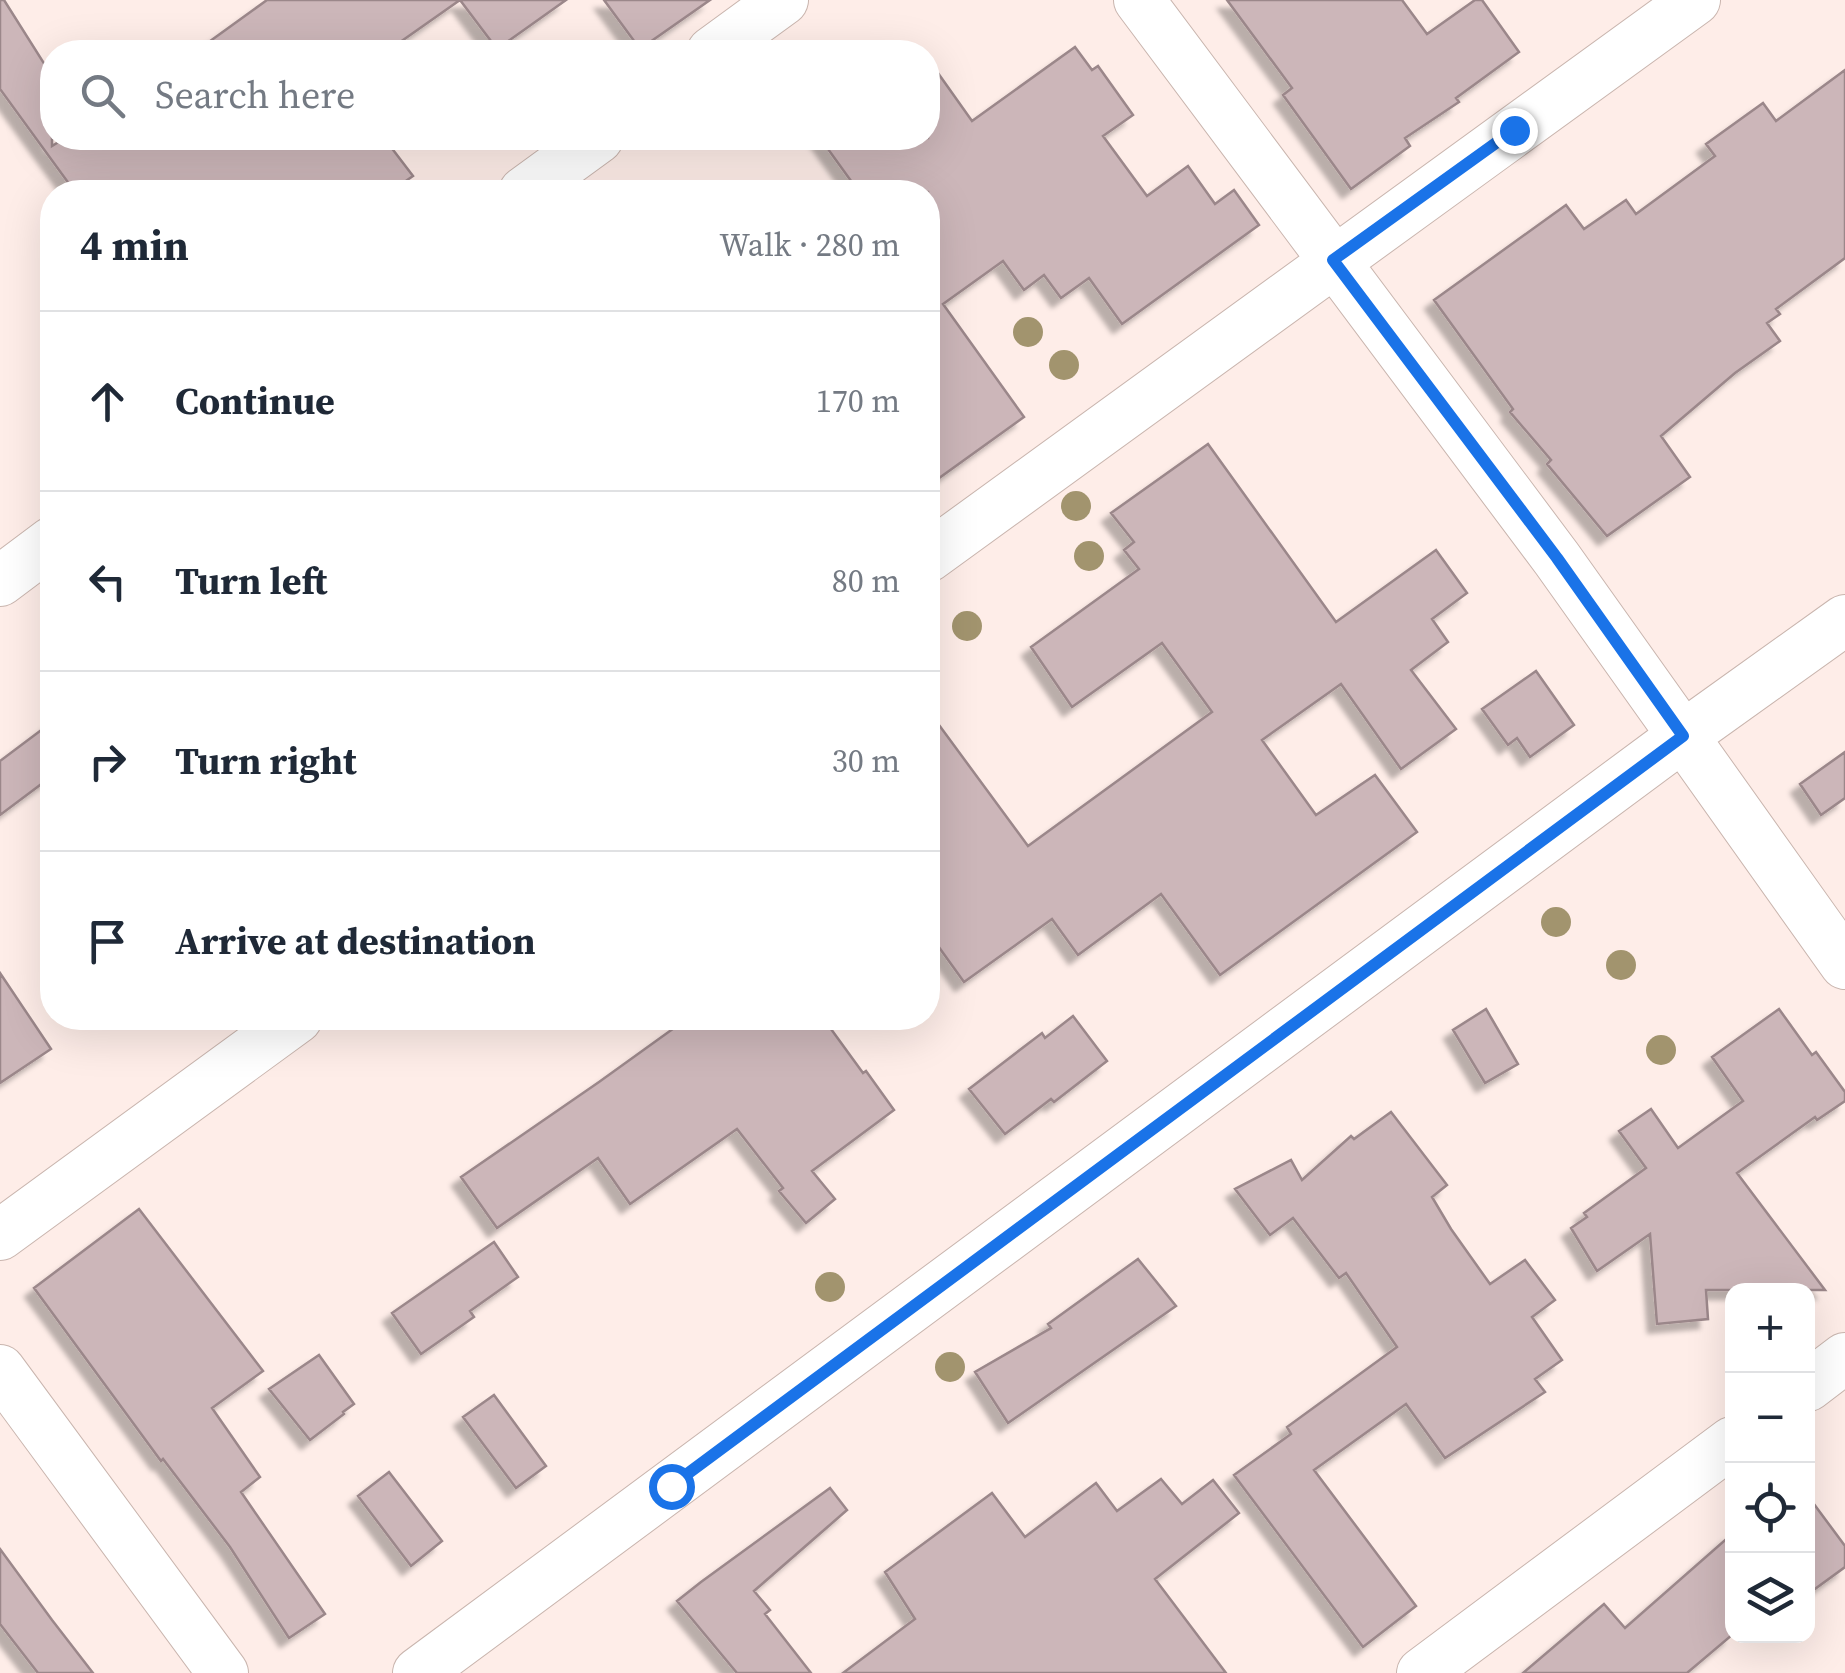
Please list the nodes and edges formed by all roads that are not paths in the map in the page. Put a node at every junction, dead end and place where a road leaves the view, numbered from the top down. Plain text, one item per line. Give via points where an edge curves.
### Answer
1 (783, 0) edge
2 (1138, 0) edge
3 (1695, 0) edge
4 (728, 40) edge
5 (582, 150) edge
6 (540, 180) edge
7 (1333, 260) junction
8 (940, 548) edge
9 (40, 551) edge
10 (0, 582) edge
11 (1845, 620) edge
12 (1683, 736) junction
13 (1845, 964) edge
14 (280, 1030) edge
15 (0, 1234) edge
16 (1845, 1358) edge
17 (0, 1370) edge
18 (1815, 1381) edge
19 (1725, 1447) edge
20 (223, 1673) edge
21 (418, 1673) edge
22 (1422, 1673) edge

1 - 4 street
2 - 7 street
3 - 7 street
5 - 6 street
7 - 8 street
7 - 12 street
9 - 10 street
11 - 12 street
12 - 13 street
12 - 21 street
14 - 15 street
16 - 18 street
17 - 20 street
19 - 22 street

